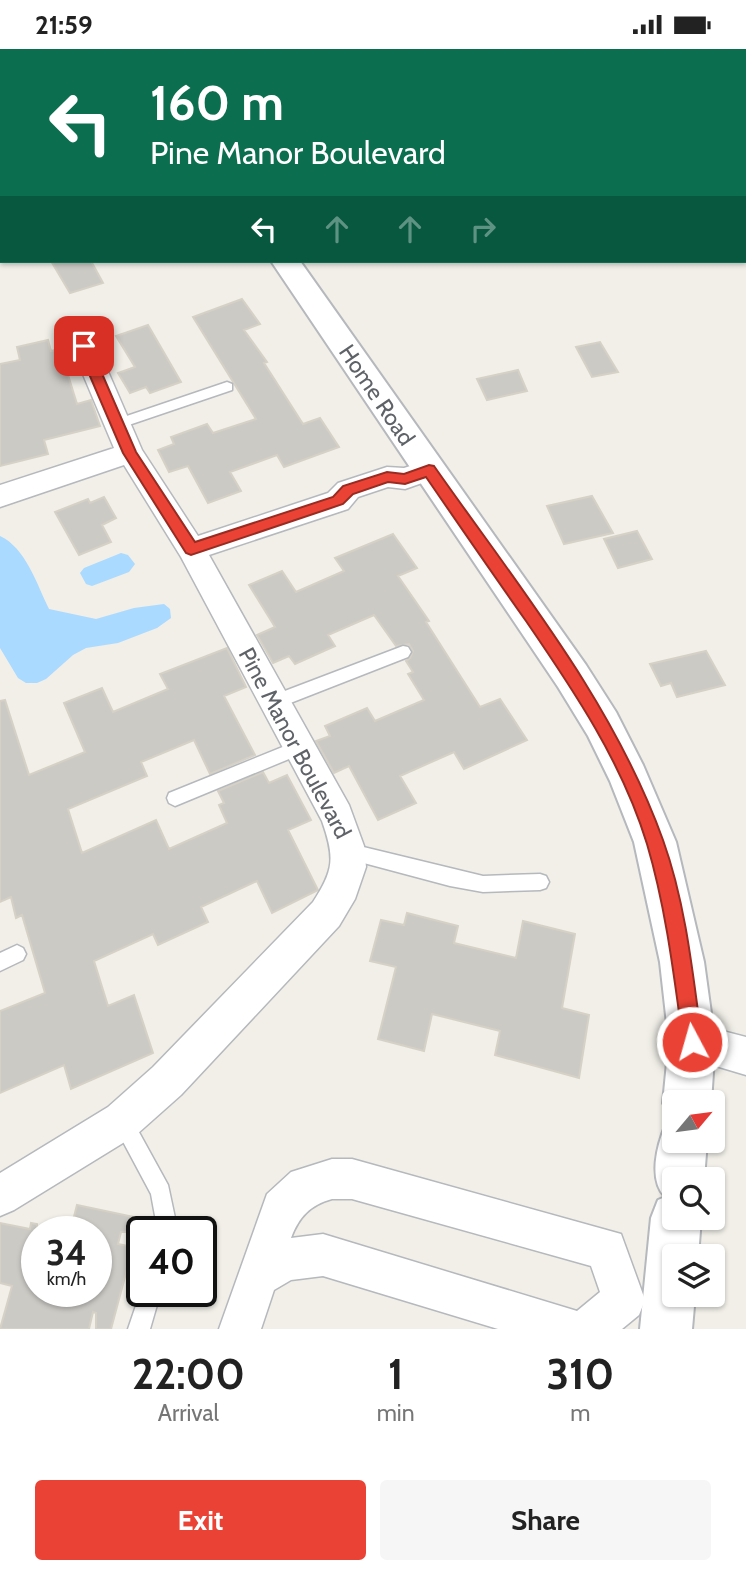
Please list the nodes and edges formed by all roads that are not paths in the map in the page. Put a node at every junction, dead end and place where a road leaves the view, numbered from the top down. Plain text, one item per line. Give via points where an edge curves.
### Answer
1 (286, 263) edge
2 (84, 346) dead end
3 (227, 387) dead end
4 (117, 424) junction
5 (130, 453) junction
6 (417, 475) junction
7 (0, 496) edge
8 (191, 549) junction
9 (403, 652) dead end
10 (275, 702) junction
11 (300, 747) junction
12 (175, 798) dead end
13 (351, 852) junction
14 (540, 882) dead end
15 (17, 954) dead end
16 (0, 962) edge
17 (692, 1042) junction
18 (746, 1056) edge
19 (688, 1090) edge
20 (122, 1121) junction
21 (0, 1196) edge
22 (165, 1216) edge
23 (673, 1230) edge
24 (257, 1277) junction
25 (146, 1307) edge
26 (653, 1314) edge
27 (139, 1329) edge
28 (240, 1329) edge
29 (569, 1329) edge
30 (588, 1329) edge

1 - 6 street, Home Road
2 - 4 street, Pine Manor Boulevard
3 - 4 lane
4 - 5 street, Pine Manor Boulevard
5 - 7 street
5 - 8 street, Pine Manor Boulevard
6 - 8 street via 396,491 355,505 338,501
6 - 17 street, Home Road via 572,676 629,778 663,873 682,962
8 - 10 street, Pine Manor Boulevard
9 - 10 lane
10 - 11 street, Pine Manor Boulevard
11 - 12 lane
11 - 13 street, Pine Manor Boulevard
13 - 14 lane via 483,884
13 - 20 street, Pine Manor Boulevard via 346,884 326,914 167,1081
15 - 16 lane
17 - 18 street
17 - 19 street, Home Road
20 - 21 street, Pine Manor Boulevard
20 - 22 lane via 161,1192
23 - 26 street
24 - 26 street via 281,1208 305,1186 352,1179 606,1249
24 - 28 street
24 - 29 street via 282,1261 323,1255
25 - 27 lane
26 - 30 street

